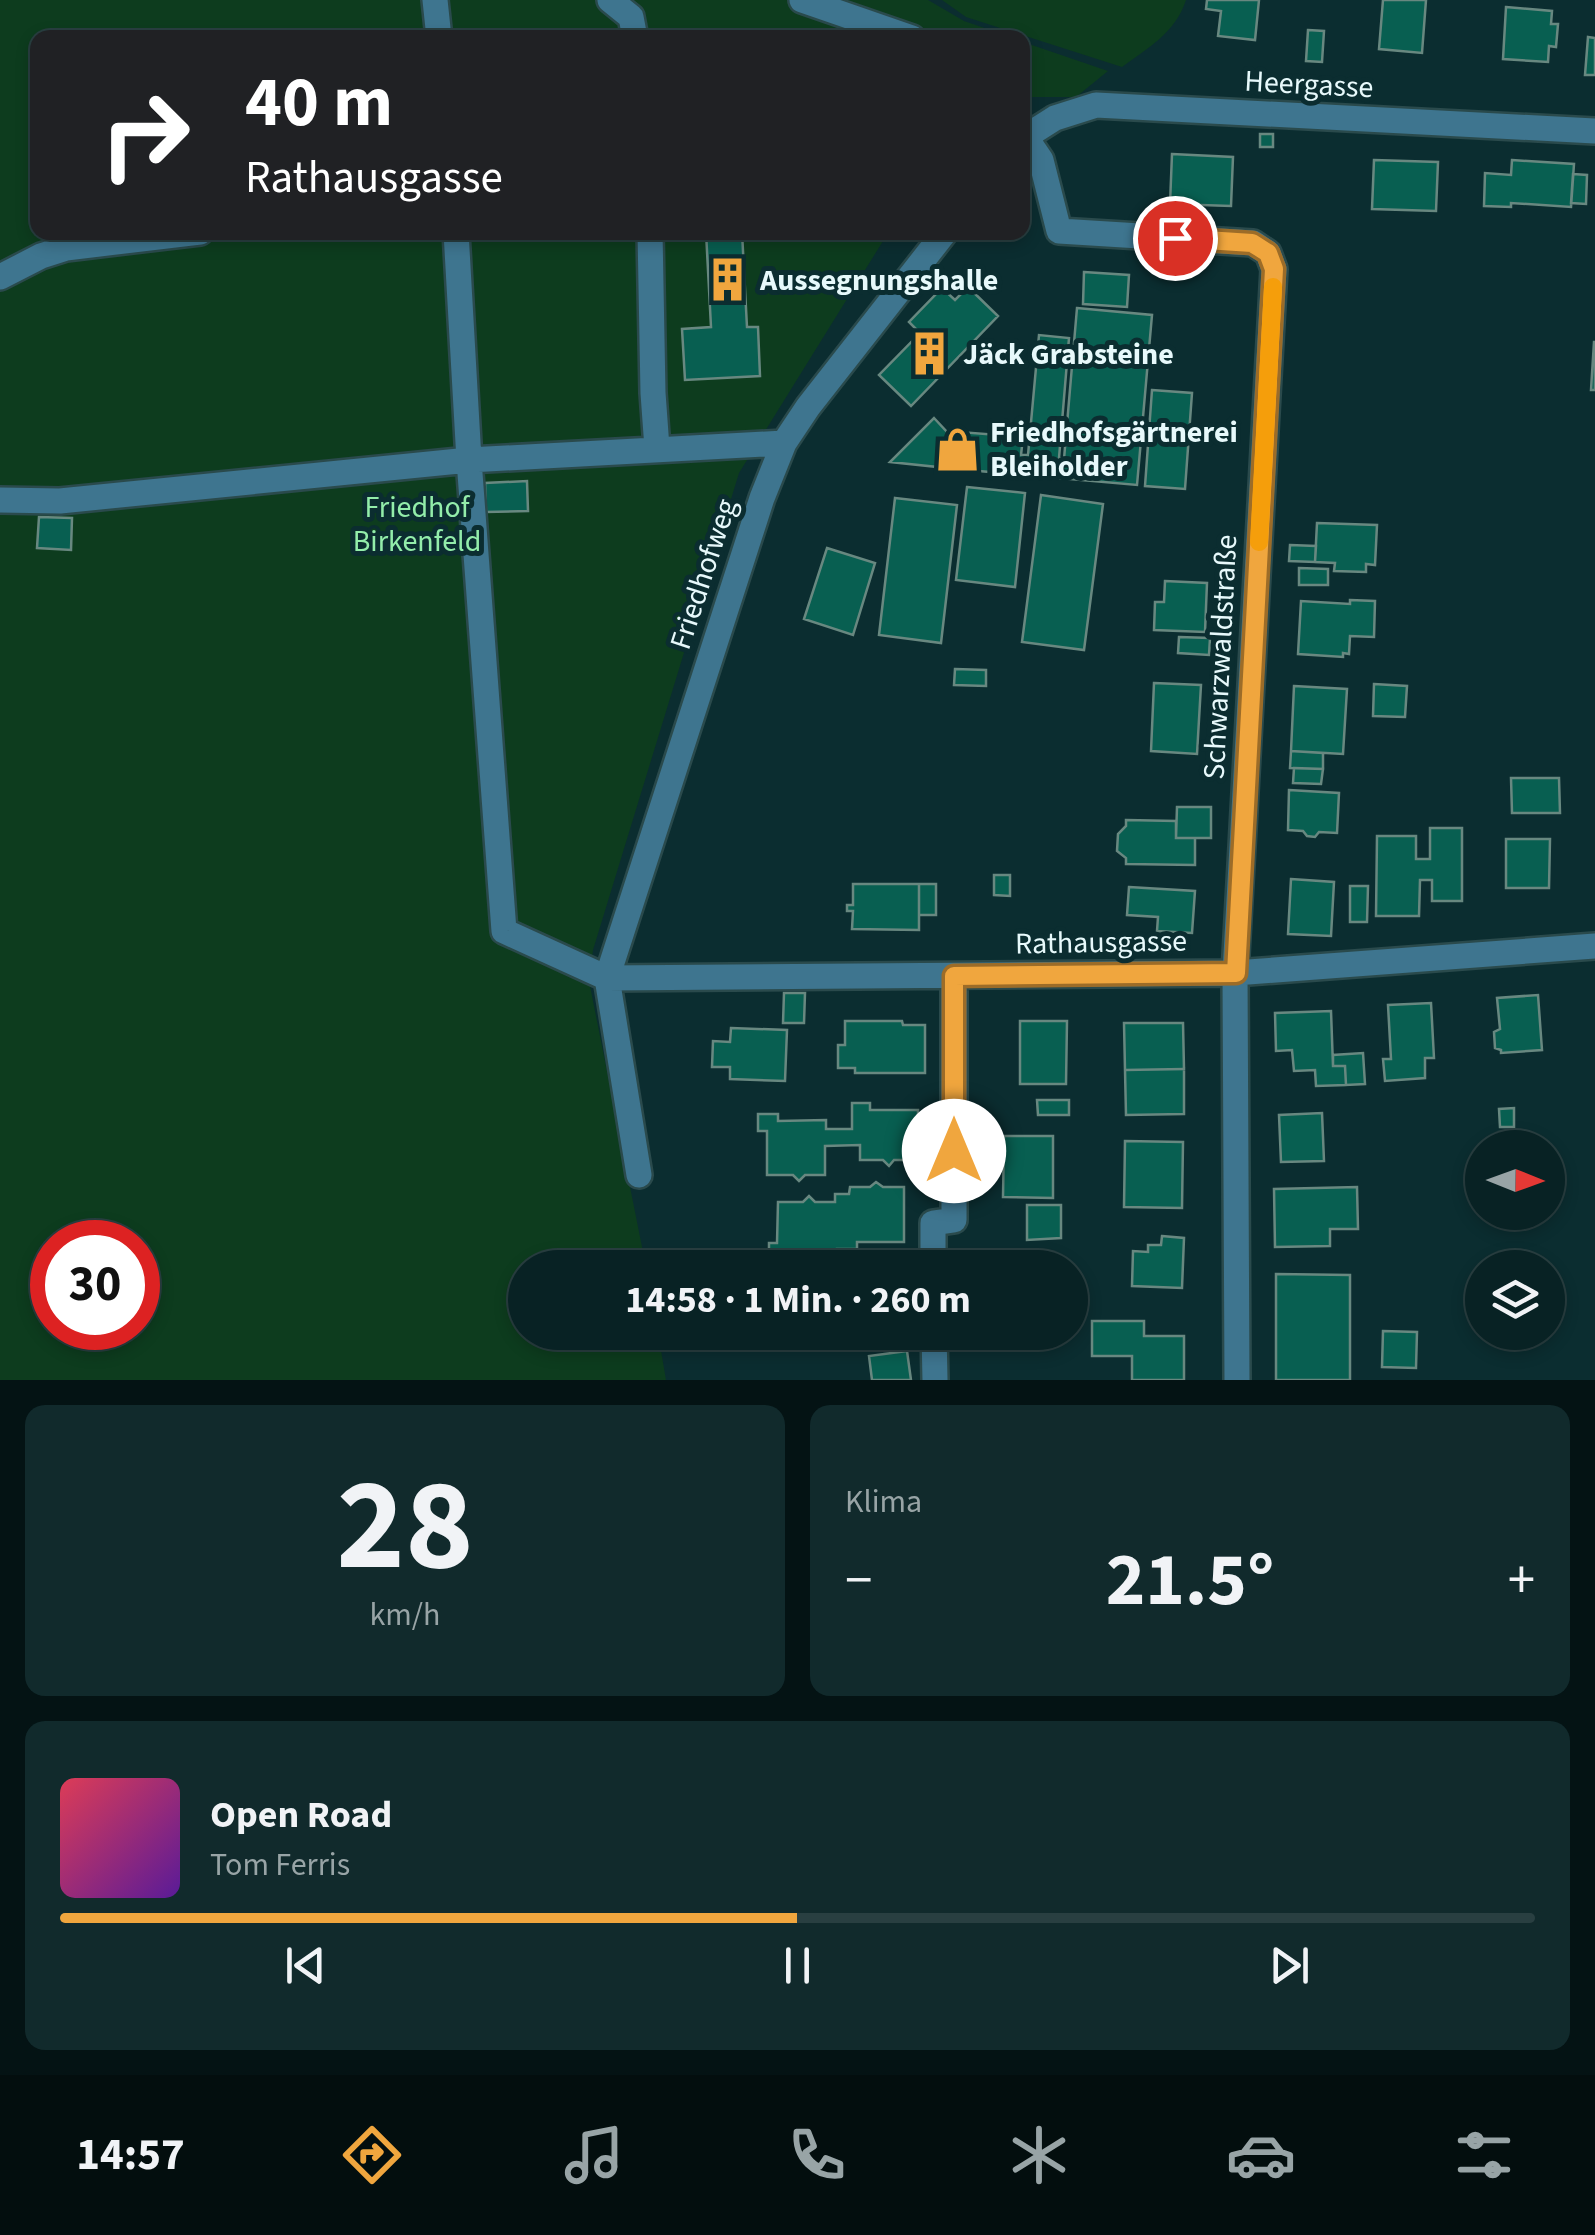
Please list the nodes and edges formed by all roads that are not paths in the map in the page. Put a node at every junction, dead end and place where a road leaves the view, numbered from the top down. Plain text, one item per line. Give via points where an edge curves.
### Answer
1 (435, 0) edge
2 (610, 0) edge
3 (802, 0) edge
4 (437, 30) edge
5 (634, 30) edge
6 (889, 30) edge
7 (1595, 131) edge
8 (1030, 133) edge
9 (1030, 145) edge
10 (133, 240) edge
11 (456, 240) edge
12 (650, 240) edge
13 (939, 240) edge
14 (0, 277) edge
15 (784, 444) junction
16 (657, 448) junction
17 (468, 460) junction
18 (0, 500) edge
19 (1595, 946) edge
20 (1236, 973) junction
21 (954, 976) junction
22 (607, 978) junction
23 (638, 1174) dead end
24 (934, 1250) edge
25 (934, 1350) edge
26 (935, 1380) edge
27 (1237, 1380) edge

1 - 4 street
2 - 5 street via 631,16
3 - 6 street
7 - 8 street, Heergasse via 1096,106
9 - 20 street, Schwarzwaldstraße via 1059,232 1252,243 1268,253 1274,269
10 - 14 street via 66,248
11 - 17 street
12 - 16 street
13 - 15 street, Friedhofweg
15 - 16 street
15 - 22 street, Friedhofweg
16 - 17 street
17 - 18 street via 60,501
17 - 22 street via 504,931
19 - 20 street, Rathausgasse
20 - 21 street, Rathausgasse
20 - 27 street, Schwarzwaldstraße
21 - 22 street, Rathausgasse
21 - 24 street via 954,1220 933,1223
22 - 23 street
25 - 26 street

